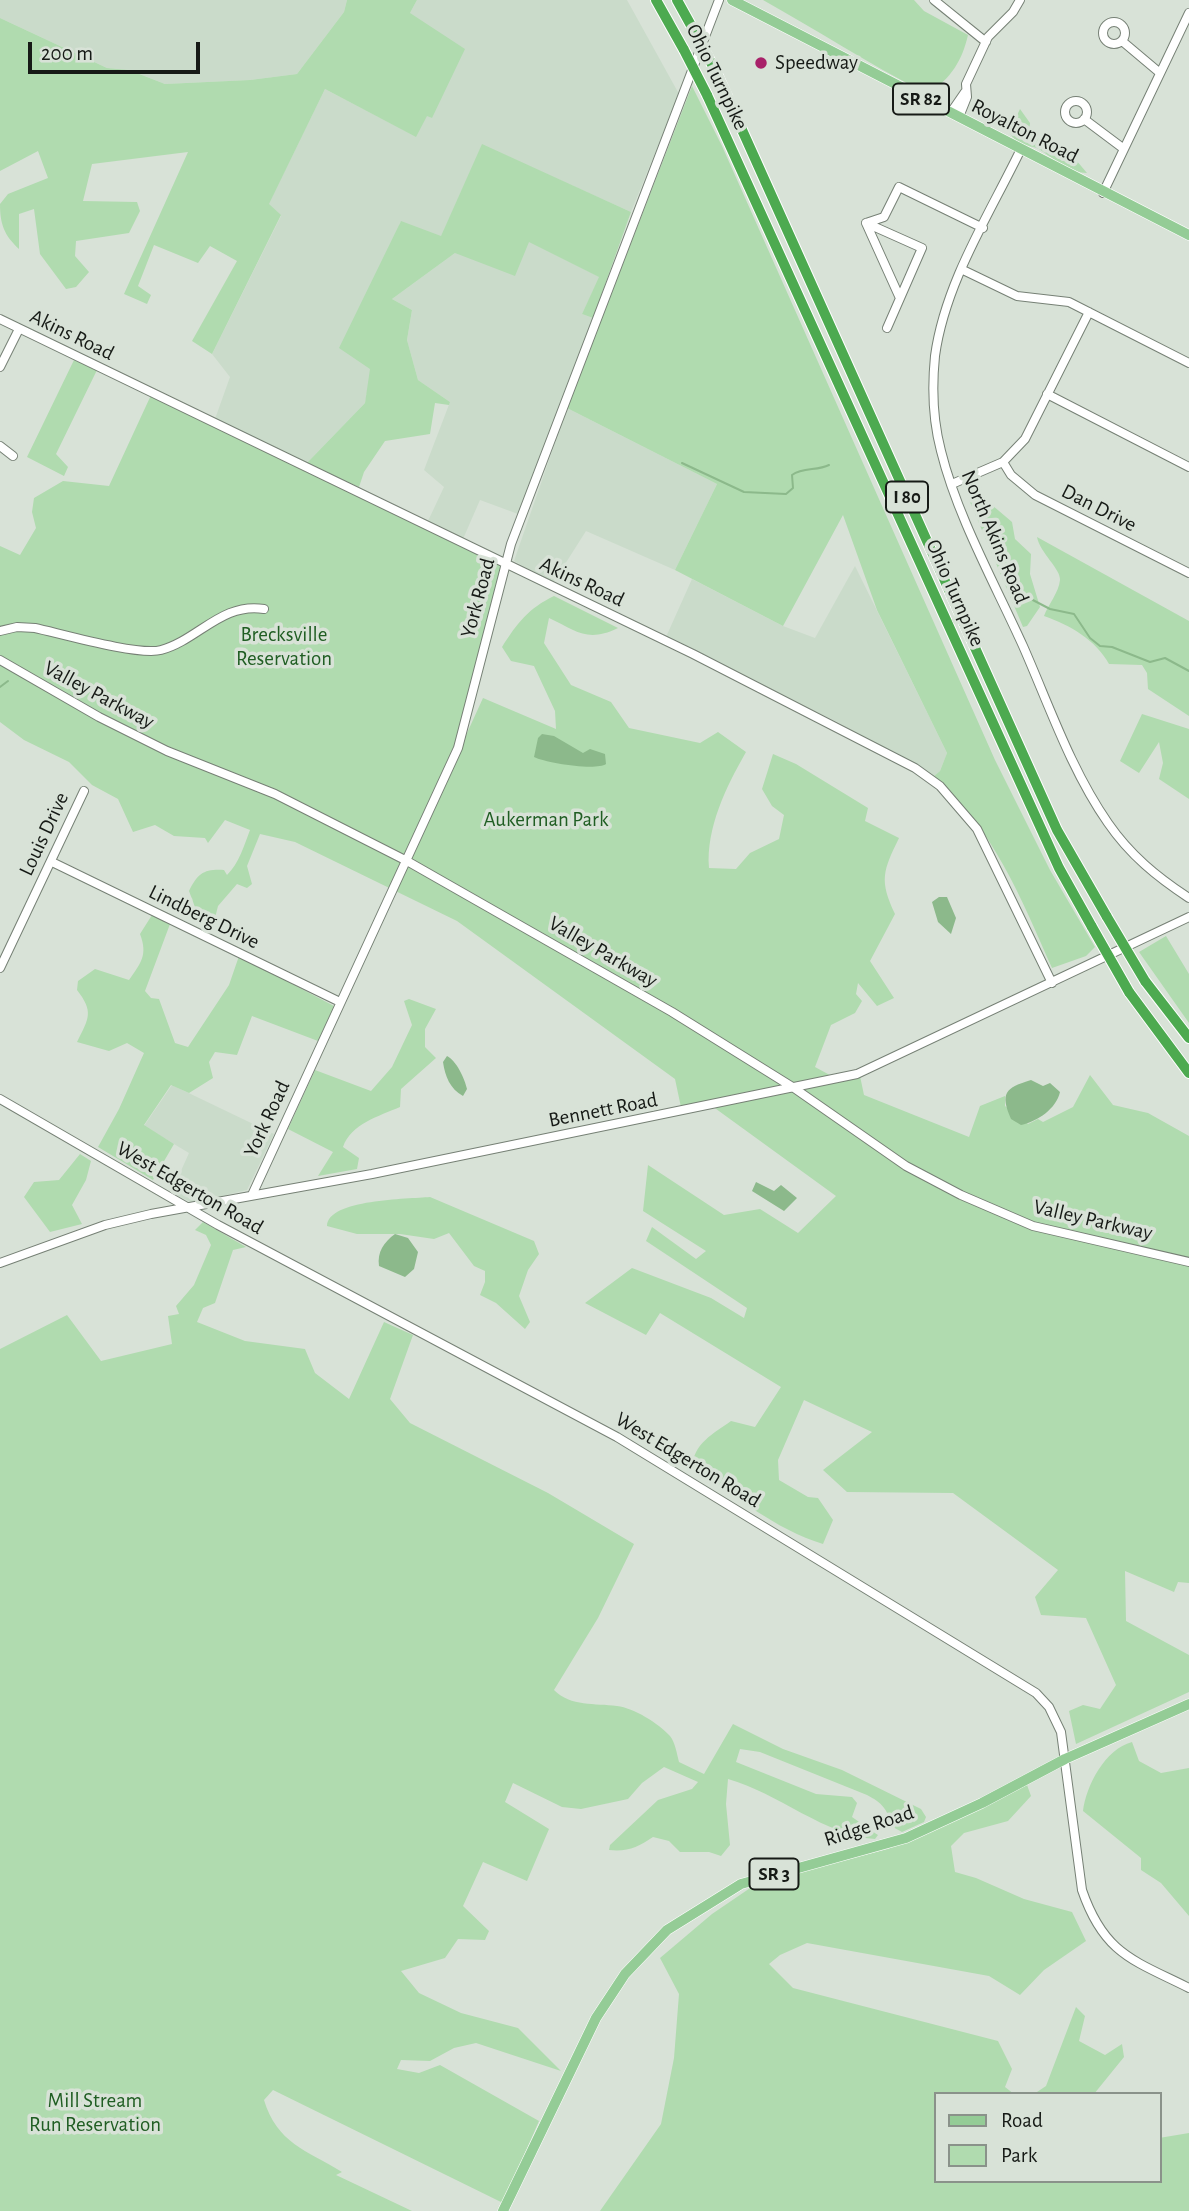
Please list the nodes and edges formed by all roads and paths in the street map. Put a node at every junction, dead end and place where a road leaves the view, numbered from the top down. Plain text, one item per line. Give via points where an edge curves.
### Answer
1 (656, 0) edge
2 (677, 0) edge
3 (719, 0) edge
4 (732, 0) edge
5 (934, 0) edge
6 (1020, 0) edge
7 (1189, 13) edge
8 (1122, 41) dead end
9 (986, 43) junction
10 (1160, 73) junction
11 (955, 115) junction
12 (1084, 119) dead end
13 (1124, 149) junction
14 (1020, 150) junction
15 (1103, 193) junction
16 (866, 223) junction
17 (983, 228) junction
18 (1189, 235) edge
19 (963, 270) junction
20 (899, 296) junction
21 (1089, 312) junction
22 (0, 319) edge
23 (887, 328) dead end
24 (19, 329) junction
25 (1189, 363) edge
26 (0, 367) edge
27 (1047, 394) junction
28 (0, 446) edge
29 (13, 456) dead end
30 (1003, 462) junction
31 (1189, 467) edge
32 (952, 484) junction
33 (504, 564) junction
34 (1189, 573) edge
35 (264, 609) dead end
36 (0, 631) edge
37 (0, 660) edge
38 (84, 791) dead end
39 (407, 861) junction
40 (52, 862) junction
41 (1189, 898) edge
42 (1189, 917) edge
43 (0, 968) edge
44 (1052, 983) junction
45 (340, 1002) junction
46 (1189, 1038) edge
47 (1189, 1073) edge
48 (794, 1088) junction
49 (0, 1099) edge
50 (252, 1195) junction
51 (190, 1208) junction
52 (1189, 1262) edge
53 (0, 1263) edge
54 (1189, 1704) edge
55 (1065, 1759) junction
56 (1189, 1988) edge
57 (503, 2211) edge

1 - 47 highway, Ohio Turnpike / I 80, bridge via 707,95 1059,868 1129,992
2 - 46 highway, Ohio Turnpike / I 80, bridge via 716,72 1057,830 1145,982
3 - 33 street, York Road
4 - 11 main road, Royalton Road / SR 82
5 - 9 street
6 - 9 street
7 - 10 street
8 - 10 street
9 - 11 street via 954,108
10 - 13 street
11 - 14 main road, Royalton Road / SR 82
12 - 13 street
13 - 15 street
14 - 15 main road, Royalton Road / SR 82
14 - 17 street, North Akins Road
15 - 18 main road, Royalton Road / SR 82
16 - 17 street via 884,217 899,187
16 - 20 street
16 - 20 street via 922,248
17 - 19 street, North Akins Road
19 - 21 street via 1017,296 1069,302
19 - 32 street, North Akins Road via 946,309 935,357 935,420
20 - 23 street
21 - 25 street
21 - 27 street
22 - 24 street, Akins Road
24 - 26 street
24 - 33 street, Akins Road
27 - 30 street via 1025,439
27 - 31 street
28 - 29 street
30 - 32 street
30 - 34 street, Dan Drive via 1035,495
32 - 41 street, North Akins Road via 1095,803 1150,872
33 - 39 street, York Road via 458,748
33 - 44 street, Akins Road via 837,726 940,786 977,829
35 - 36 street via 238,609 172,646 142,652 35,628
37 - 39 street, Valley Parkway via 167,751 275,794
38 - 40 street, Louis Drive
39 - 45 street, York Road
39 - 48 street, Valley Parkway via 672,1012
40 - 43 street, Louis Drive
40 - 45 street, Lindberg Drive
42 - 44 street, Bennett Road
44 - 48 street, Bennett Road via 857,1074
45 - 50 street, York Road
48 - 50 street, Bennett Road
48 - 52 street, Valley Parkway via 906,1166 1003,1215
49 - 51 street, West Edgerton Road
50 - 51 street, Bennett Road
51 - 53 street, Bennett Road via 105,1225
51 - 55 street, West Edgerton Road via 618,1437 1017,1678 1049,1707
54 - 55 main road, Ridge Road / SR 3
55 - 56 street, West Edgerton Road via 1082,1890 1099,1931 1129,1959
55 - 57 main road, Ridge Road / SR 3 via 906,1838 741,1884 667,1930 625,1974 596,2018

